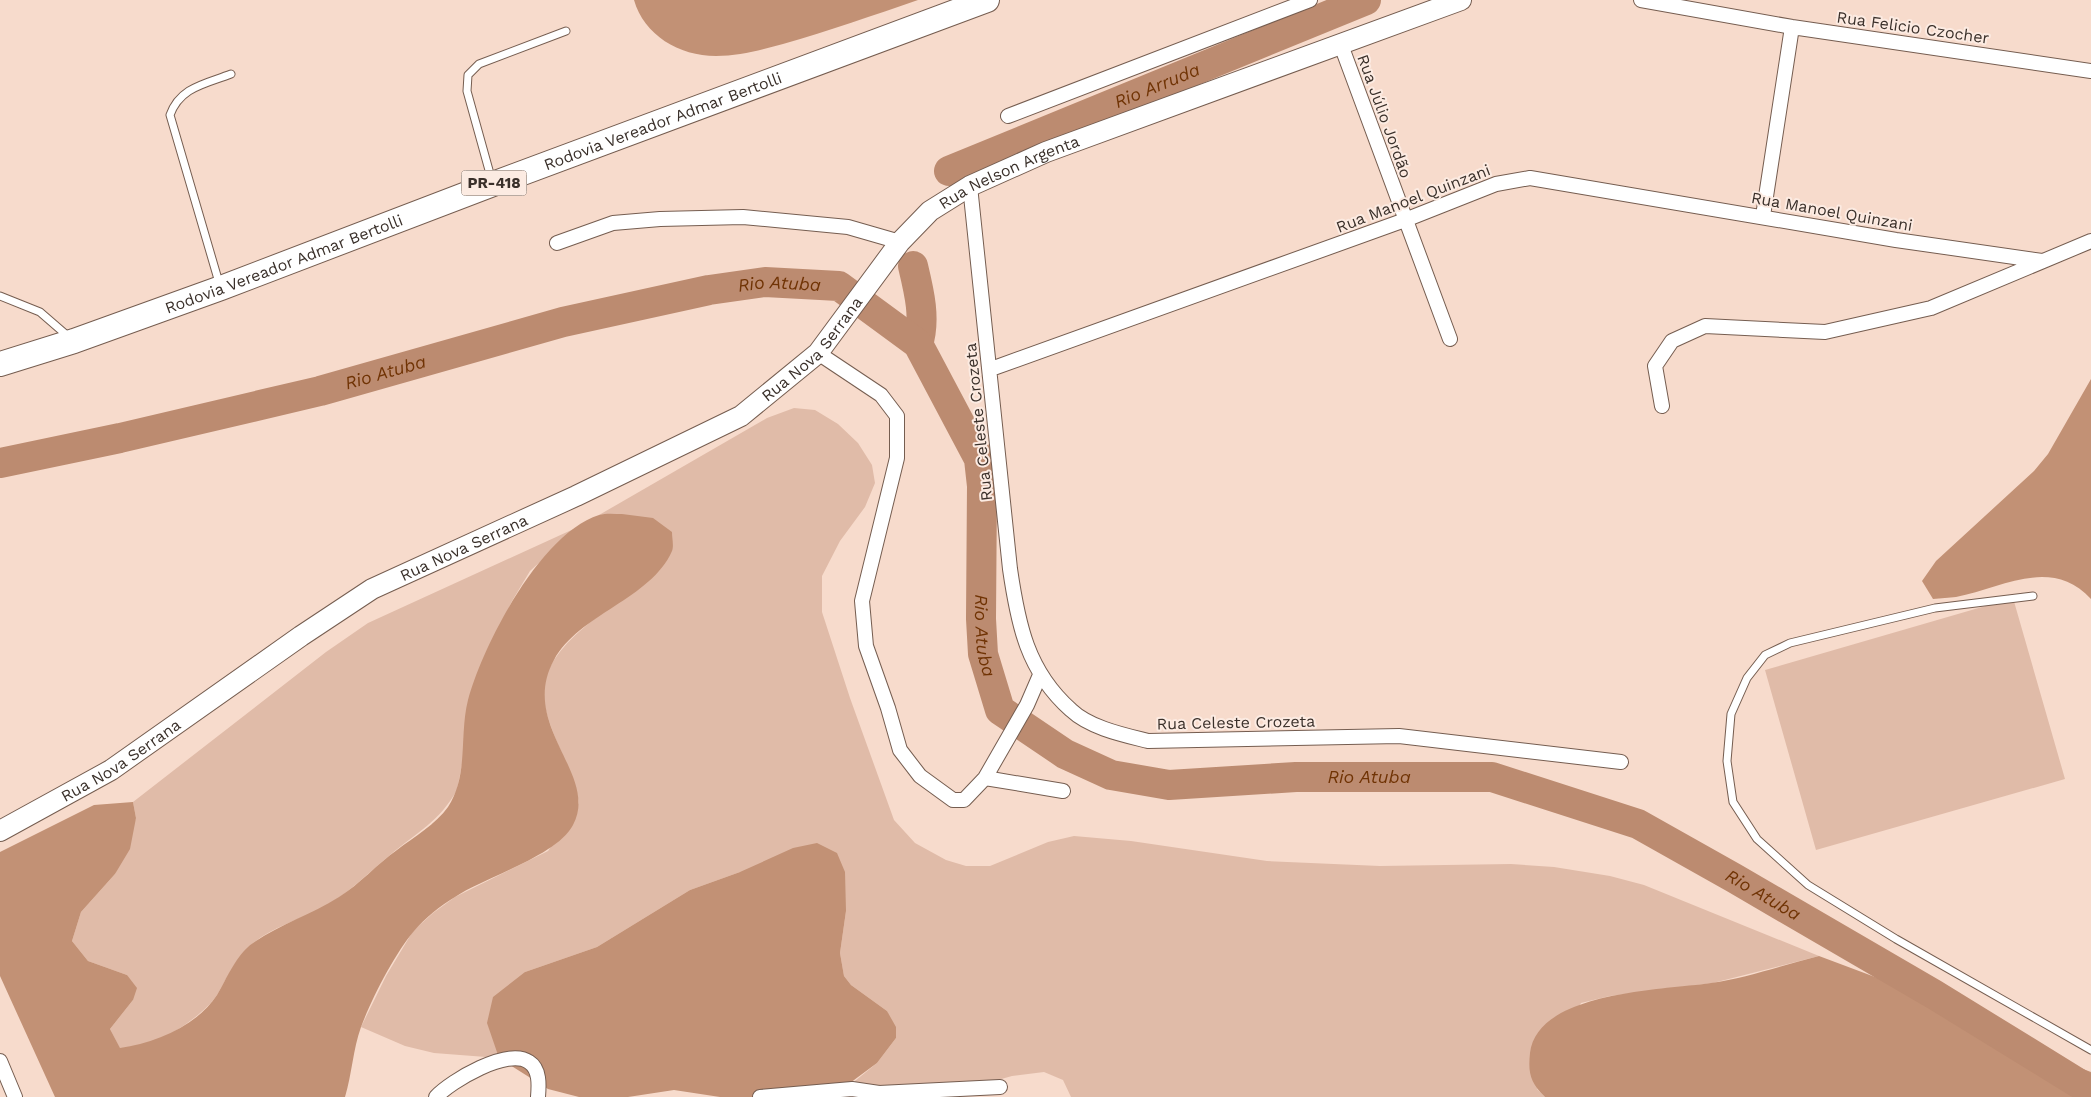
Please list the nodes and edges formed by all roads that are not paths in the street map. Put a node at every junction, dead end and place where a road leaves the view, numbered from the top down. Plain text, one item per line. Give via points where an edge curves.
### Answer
1 (987, 0) edge
2 (1310, 0) edge
3 (1459, 0) edge
4 (1642, 0) edge
5 (1792, 27) junction
6 (566, 31) dead end
7 (1341, 45) junction
8 (2091, 72) edge
9 (231, 74) dead end
10 (1008, 116) dead end
11 (493, 184) junction
12 (970, 186) junction
13 (1763, 216) junction
14 (1405, 220) junction
15 (2091, 241) edge
16 (900, 242) junction
17 (557, 244) dead end
18 (2042, 261) junction
19 (221, 288) junction
20 (0, 296) edge
21 (1450, 339) dead end
22 (74, 341) junction
23 (824, 345) junction
24 (0, 364) edge
25 (991, 369) junction
26 (1662, 406) dead end
27 (2033, 596) dead end
28 (1040, 675) junction
29 (1621, 762) dead end
30 (985, 778) junction
31 (1063, 791) dead end
32 (0, 831) edge
33 (2091, 1050) edge
34 (0, 1061) edge
35 (1000, 1087) dead end
36 (852, 1093) edge
37 (881, 1095) edge
38 (15, 1097) edge
39 (436, 1097) edge
40 (538, 1097) edge
41 (760, 1097) edge

1 - 11 highway, Rodovia Vereador Admar Bertolli / PR-418
2 - 10 street
3 - 7 main road, Rua Nelson Argenta
4 - 5 street, Rua Felicio Czocher
5 - 8 street, Rua Felicio Czocher
5 - 13 street
6 - 11 lane via 479,64 468,75 467,91
7 - 12 main road, Rua Nelson Argenta via 1046,152
7 - 14 street, Rua Júlio Jordão
9 - 19 lane via 188,90 175,102 170,115
11 - 19 highway, Rodovia Vereador Admar Bertolli / PR-418
12 - 16 main road, Rua Nelson Argenta via 930,211
12 - 25 street, Rua Celeste Crozeta
13 - 14 street, Rua Manoel Quinzani via 1530,178 1496,184
13 - 18 street, Rua Manoel Quinzani via 1896,240
14 - 21 street, Rua Júlio Jordão
14 - 25 street, Rua Manoel Quinzani
15 - 18 street
16 - 17 street via 848,227 743,217 612,223
16 - 23 main road, Rua Nova Serrana
18 - 26 street via 1931,308 1825,332 1705,326 1672,341 1655,366
19 - 22 highway, Rodovia Vereador Admar Bertolli / PR-418
20 - 22 lane via 40,312
22 - 24 highway, Rodovia Vereador Admar Bertolli / PR-418
23 - 30 street via 880,395 897,416 897,458 862,602 866,646 900,750 920,776 953,800 964,800
23 - 32 main road, Rua Nova Serrana via 741,416 372,589 111,770
25 - 28 street, Rua Celeste Crozeta via 1010,569 1019,625
27 - 33 lane via 1935,608 1790,643 1765,655 1747,678 1731,714 1727,761 1734,802 1757,839 1808,885
28 - 29 street, Rua Celeste Crozeta via 1071,711 1109,731 1148,741 1399,736
28 - 30 street via 1027,705
30 - 31 street
34 - 38 street
35 - 37 street
36 - 37 street
36 - 41 street
39 - 40 street via 462,1076 492,1063 518,1057 530,1062 539,1079

